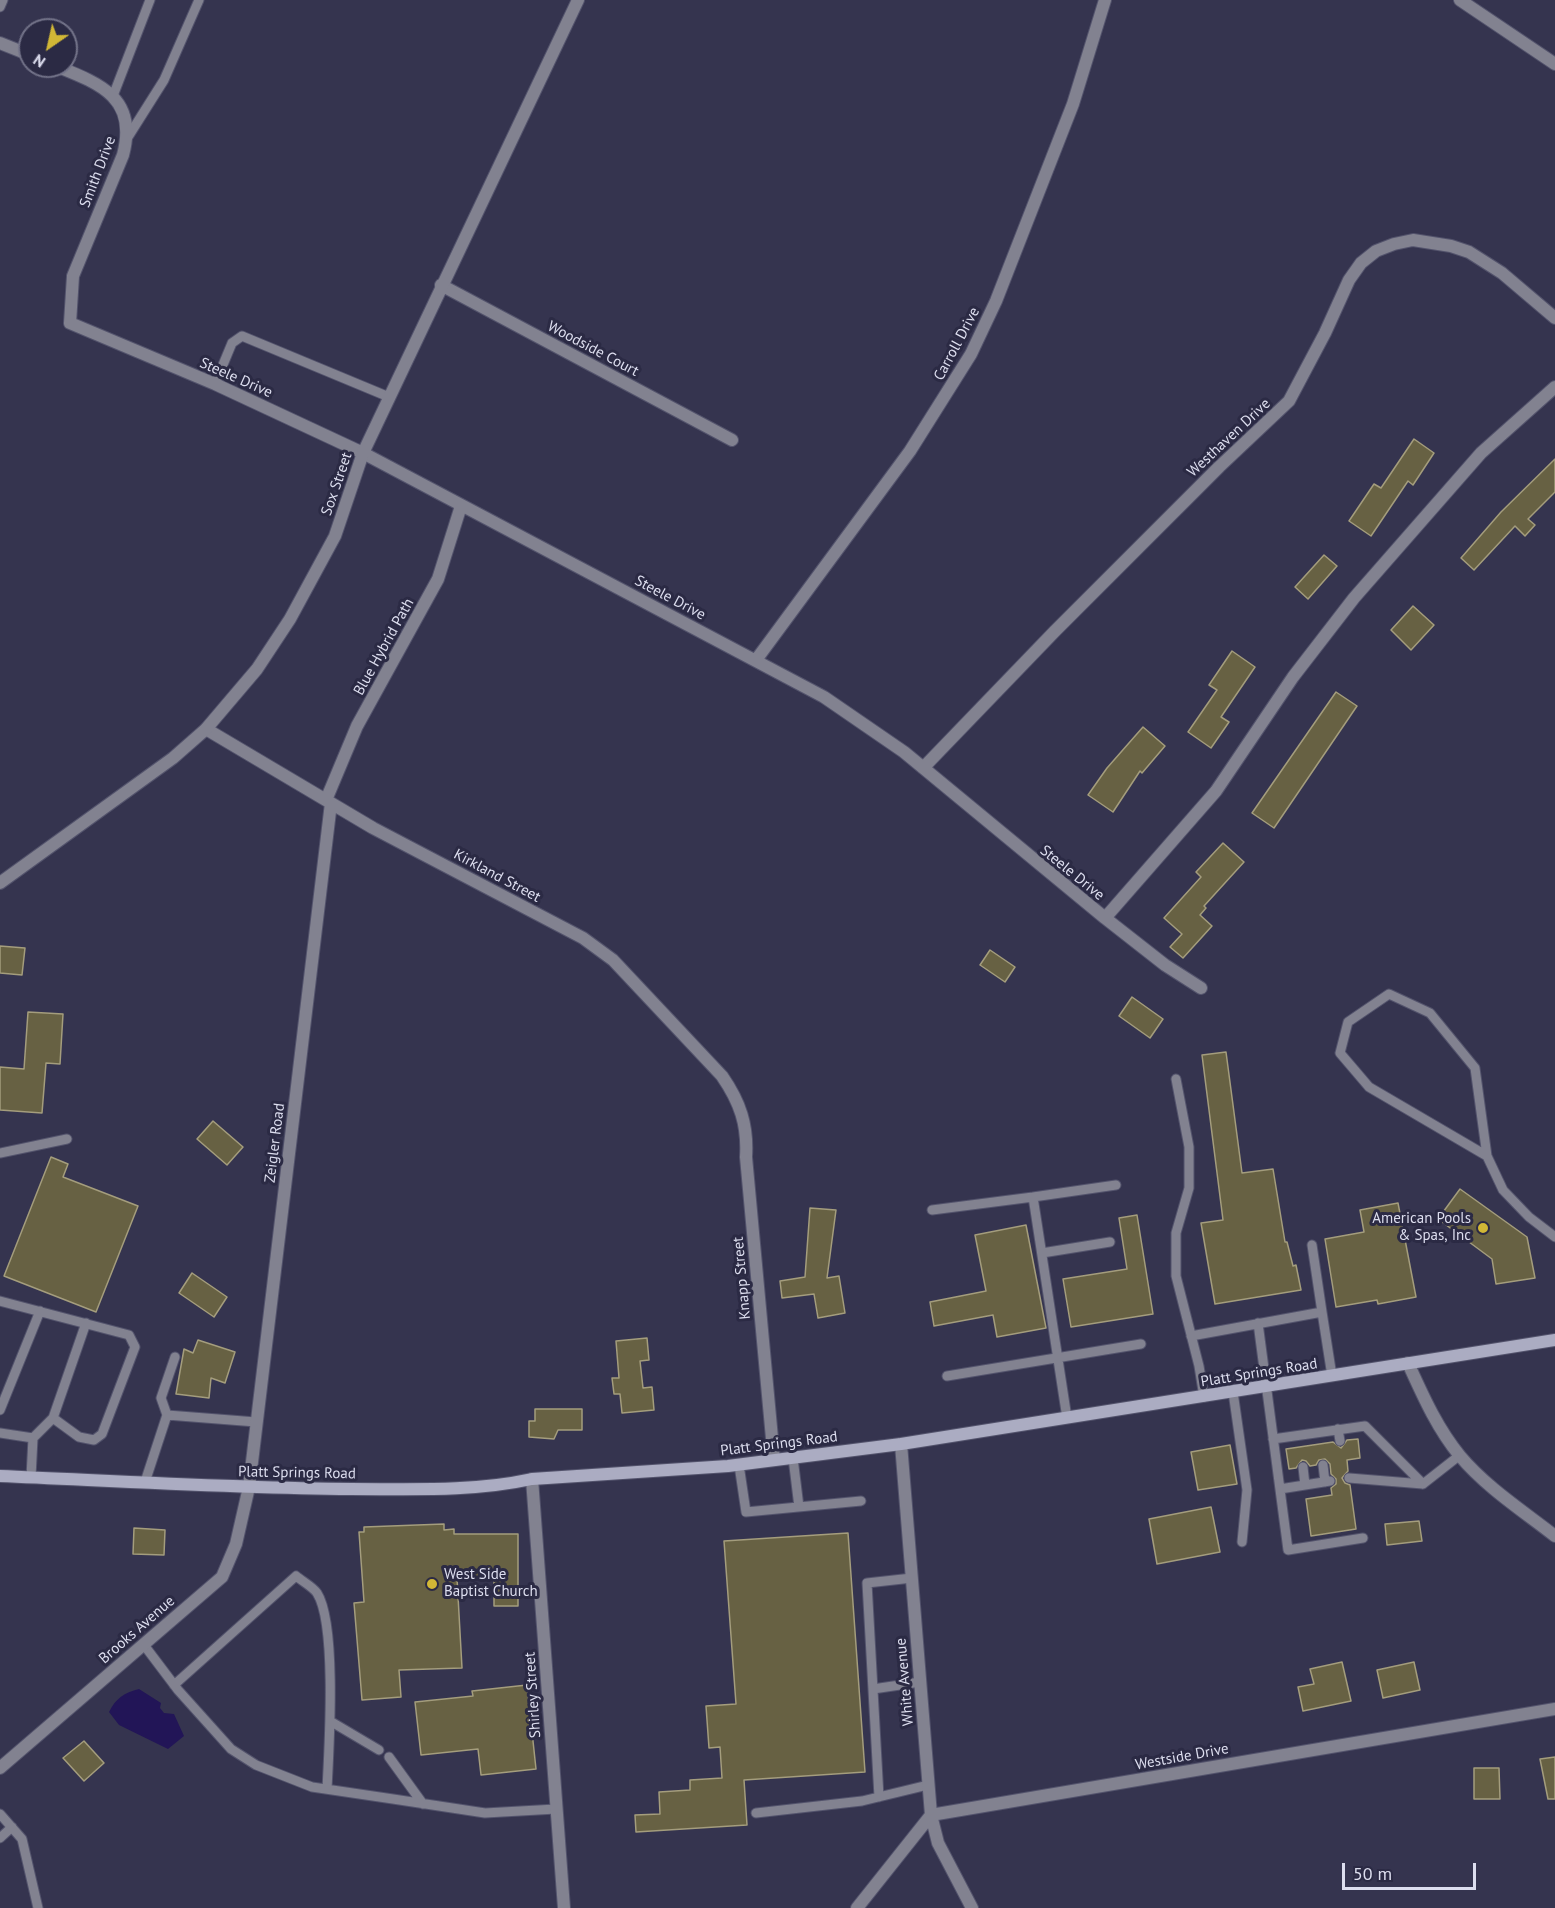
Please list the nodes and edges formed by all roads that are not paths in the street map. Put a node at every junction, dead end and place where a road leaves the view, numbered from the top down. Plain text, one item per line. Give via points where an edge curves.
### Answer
1 (3, 0) edge
2 (150, 0) edge
3 (199, 0) edge
4 (578, 0) edge
5 (1105, 0) edge
6 (1466, 2) edge
7 (0, 7) edge
8 (0, 43) edge
9 (18, 50) edge
10 (1555, 64) edge
11 (78, 75) edge
12 (113, 96) junction
13 (128, 137) junction
14 (441, 285) junction
15 (1555, 318) edge
16 (70, 323) joint
17 (214, 384) junction
18 (1555, 387) edge
19 (389, 397) junction
20 (732, 440) dead end
21 (363, 453) junction
22 (461, 506) junction
23 (756, 660) junction
24 (206, 729) junction
25 (924, 768) junction
26 (328, 802) junction
27 (0, 883) edge
28 (1105, 918) junction
29 (1201, 988) dead end
30 (1176, 1079) dead end
31 (736, 1096) joint
32 (67, 1139) dead end
33 (0, 1153) edge
34 (1487, 1156) junction
35 (1116, 1185) dead end
36 (1033, 1197) junction
37 (932, 1210) dead end
38 (1555, 1237) edge
39 (1110, 1242) dead end
40 (1312, 1245) dead end
41 (1042, 1253) junction
42 (0, 1301) edge
43 (40, 1311) junction
44 (1322, 1312) junction
45 (86, 1323) junction
46 (1258, 1323) junction
47 (1191, 1336) junction
48 (1555, 1340) edge
49 (1141, 1344) dead end
50 (175, 1357) dead end
51 (1058, 1358) junction
52 (1408, 1363) junction
53 (946, 1376) dead end
54 (1332, 1376) junction
55 (1267, 1387) junction
56 (1233, 1392) junction
57 (1204, 1397) junction
58 (0, 1410) edge
59 (167, 1415) junction
60 (53, 1418) junction
61 (1067, 1418) junction
62 (256, 1422) junction
63 (1338, 1429) junction
64 (1318, 1432) junction
65 (0, 1433) edge
66 (1298, 1435) junction
67 (33, 1438) junction
68 (1273, 1439) junction
69 (1340, 1441) dead end
70 (901, 1444) junction
71 (1320, 1444) dead end
72 (1299, 1447) dead end
73 (1460, 1455) junction
74 (793, 1458) junction
75 (774, 1460) junction
76 (739, 1464) junction
77 (1323, 1465) dead end
78 (1303, 1467) dead end
79 (0, 1476) edge
80 (31, 1477) junction
81 (1349, 1478) dead end
82 (532, 1479) junction
83 (145, 1482) junction
84 (1423, 1484) junction
85 (1305, 1485) junction
86 (249, 1487) junction
87 (1280, 1489) junction
88 (861, 1501) dead end
89 (799, 1507) junction
90 (1555, 1536) edge
91 (1363, 1538) dead end
92 (1242, 1542) dead end
93 (912, 1578) junction
94 (144, 1645) junction
95 (920, 1682) junction
96 (174, 1685) junction
97 (873, 1689) junction
98 (1555, 1709) edge
99 (330, 1721) junction
100 (379, 1750) dead end
101 (389, 1758) dead end
102 (0, 1768) edge
103 (928, 1785) junction
104 (327, 1789) junction
105 (879, 1797) junction
106 (423, 1804) junction
107 (556, 1809) junction
108 (756, 1813) dead end
109 (0, 1814) edge
110 (931, 1815) junction
111 (12, 1827) junction
112 (0, 1838) edge
113 (38, 1908) edge
114 (564, 1908) edge
115 (857, 1908) edge
116 (972, 1908) edge

1 - 7 lane
2 - 12 lane
3 - 13 lane via 164,80
4 - 14 street, Sox Street
5 - 23 street, Carroll Drive via 1073,104 996,302 971,354 910,451
6 - 10 street
8 - 9 street
11 - 12 street, Smith Drive
12 - 13 street, Smith Drive via 126,121
13 - 16 street, Smith Drive via 73,276
14 - 19 street, Sox Street
14 - 20 street, Woodside Court
15 - 25 street, Westhaven Drive via 1502,273 1469,252 1413,240 1376,251 1348,280 1289,401 1218,467
16 - 17 street, Steele Drive
17 - 19 lane via 232,343 242,336
17 - 21 street, Steele Drive
18 - 28 street via 1481,453 1354,598 1293,677 1216,791
19 - 21 street, Sox Street
21 - 22 street, Steele Drive
21 - 24 street, Sox Street via 335,536 290,619 257,669
22 - 23 street, Steele Drive
22 - 26 street, Blue Hybrid Path via 438,579 357,726
23 - 25 street, Steele Drive via 825,697
24 - 26 street, Kirkland Street
24 - 27 street, Sox Street via 163,765
25 - 28 street, Steele Drive
26 - 31 street, Kirkland Street via 598,948 695,1045
26 - 62 street, Zeigler Road
28 - 29 street, Steele Drive
30 - 47 lane via 1189,1147 1189,1188 1176,1233 1176,1276
31 - 75 street, Knapp Street via 747,1138
32 - 33 lane
34 - 34 lane via 1475,1068 1430,1013 1389,994 1348,1022 1340,1053 1369,1087
34 - 38 lane via 1503,1190
35 - 36 lane
36 - 37 lane
36 - 41 lane
39 - 41 lane
40 - 44 lane
41 - 51 lane
42 - 43 lane
43 - 45 lane
43 - 58 lane
44 - 46 lane
44 - 54 lane
45 - 60 lane
45 - 60 lane via 129,1335 135,1347 102,1434 94,1440 79,1437
46 - 47 lane
46 - 55 lane
47 - 57 lane
48 - 52 main road, Platt Springs Road
49 - 51 lane
50 - 59 lane via 161,1398
51 - 53 lane
51 - 61 lane
52 - 54 main road, Platt Springs Road
52 - 73 street via 1426,1403
54 - 55 main road, Platt Springs Road
55 - 56 main road, Platt Springs Road
55 - 68 lane
56 - 57 main road, Platt Springs Road
56 - 92 lane via 1247,1490
57 - 61 main road, Platt Springs Road
59 - 62 lane
59 - 83 lane
60 - 67 lane
61 - 70 main road, Platt Springs Road
62 - 86 street, Zeigler Road
63 - 64 lane
63 - 69 lane
63 - 84 lane via 1365,1426
64 - 66 lane
64 - 71 lane
65 - 67 lane
66 - 68 lane
66 - 72 lane
67 - 80 lane
68 - 87 lane
70 - 74 main road, Platt Springs Road
70 - 93 street, White Avenue
73 - 84 lane
73 - 90 street via 1477,1474
74 - 75 main road, Platt Springs Road
74 - 89 lane
75 - 76 main road, Platt Springs Road
76 - 82 main road, Platt Springs Road
76 - 89 lane via 746,1512
77 - 85 lane via 1327,1481
78 - 85 lane
79 - 80 main road, Platt Springs Road
80 - 83 main road, Platt Springs Road
81 - 84 lane
82 - 86 main road, Platt Springs Road via 502,1486 442,1490
82 - 107 street, Shirley Street
83 - 86 main road, Platt Springs Road
85 - 87 lane
86 - 94 street, Brooks Avenue via 236,1544 222,1577
87 - 91 lane via 1288,1550
88 - 89 lane
93 - 95 street, White Avenue
93 - 97 lane via 867,1583
94 - 96 lane
94 - 102 street, Brooks Avenue
95 - 97 lane
95 - 103 street, White Avenue
96 - 99 lane via 296,1576 317,1592 327,1619
96 - 104 lane via 231,1749 256,1765
97 - 105 lane
98 - 110 street, Westside Drive
99 - 100 lane
99 - 104 lane
101 - 106 lane
103 - 105 lane
103 - 110 street, White Avenue
104 - 106 lane
105 - 108 lane
106 - 107 lane via 485,1813
107 - 114 street, Shirley Street
109 - 111 lane
110 - 115 street
110 - 116 street, White Avenue via 938,1843
111 - 112 lane
111 - 113 lane via 22,1839

